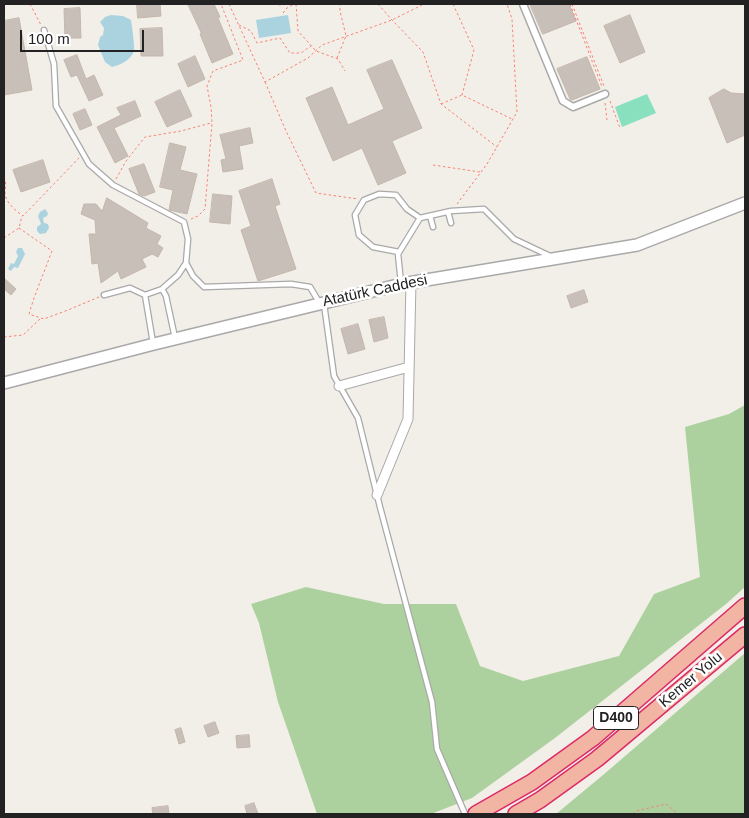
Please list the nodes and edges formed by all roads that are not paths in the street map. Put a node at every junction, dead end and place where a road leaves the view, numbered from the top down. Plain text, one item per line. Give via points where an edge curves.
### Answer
1 (523, 4) edge
2 (44, 30) road end
3 (606, 93) road end
4 (745, 203) edge
5 (450, 211) junction
6 (430, 216) junction
7 (420, 218) junction
8 (451, 223) dead end
9 (432, 227) dead end
10 (399, 252) junction
11 (555, 259) junction
12 (186, 262) junction
13 (406, 283) junction
14 (162, 289) junction
15 (104, 295) road end
16 (145, 295) junction
17 (322, 303) junction
18 (175, 339) junction
19 (154, 344) junction
20 (409, 367) junction
21 (4, 383) edge
22 (339, 386) junction
23 (377, 495) junction
24 (745, 606) edge
25 (745, 635) edge
26 (465, 814) edge
27 (476, 814) edge
28 (516, 814) edge

1 - 3 street via 563,101 573,107
2 - 12 lane via 54,64 56,106 89,164 113,185 184,222 188,239
4 - 11 street, Atatürk Caddesi via 637,245
5 - 6 lane
5 - 8 lane
5 - 11 lane via 484,209 514,238
6 - 7 lane
6 - 9 lane
7 - 10 lane
7 - 10 lane via 396,195 379,194 364,200 355,215 359,235 373,247
10 - 13 lane
11 - 13 street, Atatürk Caddesi
12 - 14 lane via 178,275
12 - 17 lane via 204,287 291,284 310,287
13 - 17 street, Atatürk Caddesi
13 - 20 street
14 - 16 lane
14 - 18 lane
15 - 16 lane via 130,288
16 - 19 lane
17 - 18 street, Atatürk Caddesi
17 - 22 lane via 334,376
18 - 19 street, Atatürk Caddesi
19 - 21 street, Atatürk Caddesi
20 - 22 street
20 - 23 street via 408,420
22 - 23 lane via 358,418
23 - 26 lane via 432,702 437,749
24 - 27 highway, D400 via 593,738 532,782
25 - 28 highway, Kemer Yolu / D400 via 597,759

